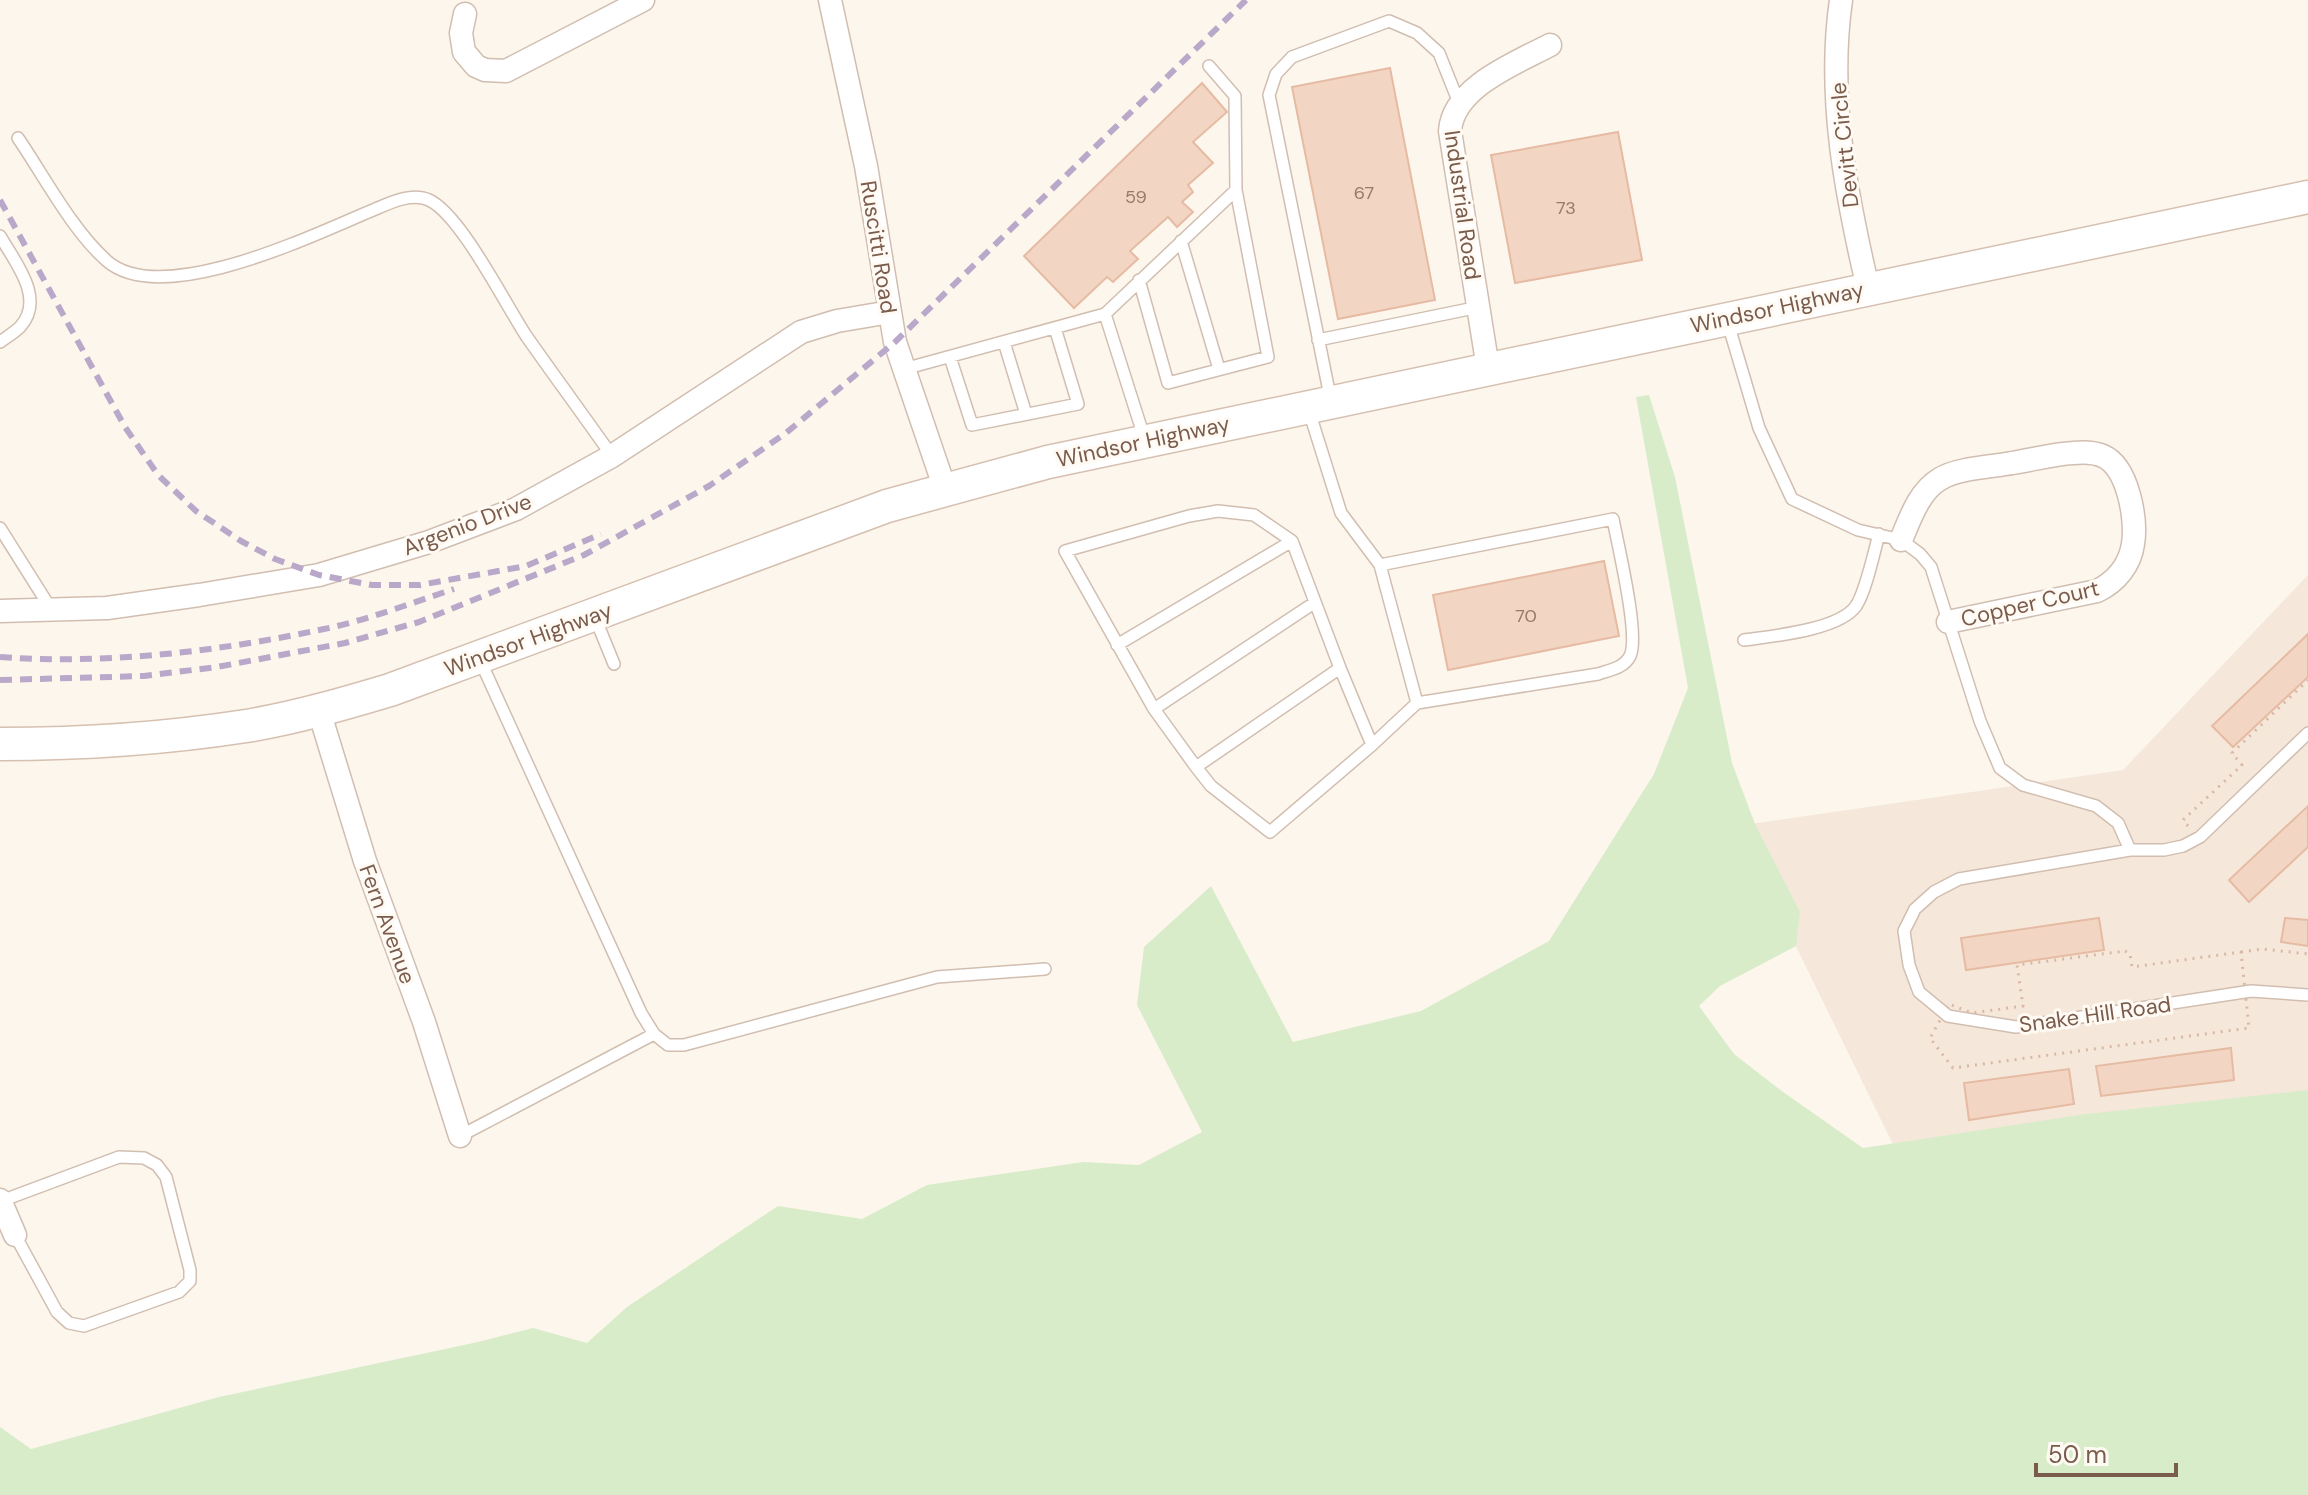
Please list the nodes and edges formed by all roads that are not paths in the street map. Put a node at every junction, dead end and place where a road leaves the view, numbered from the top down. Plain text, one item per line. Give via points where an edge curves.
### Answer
1 (643, 0) edge
2 (830, 0) edge
3 (1841, 0) edge
4 (465, 14) dead end
5 (1550, 45) dead end
6 (1209, 66) dead end
7 (1459, 103) junction
8 (18, 138) dead end
9 (1236, 190) junction
10 (2308, 197) edge
11 (0, 236) edge
12 (1181, 241) junction
13 (1139, 280) junction
14 (1868, 288) junction
15 (1479, 307) junction
16 (890, 312) junction
17 (1105, 314) junction
18 (1726, 318) junction
19 (1055, 328) junction
20 (1318, 340) junction
21 (0, 342) edge
22 (1004, 342) junction
23 (950, 357) junction
24 (1488, 368) junction
25 (904, 369) junction
26 (1219, 369) junction
27 (1319, 404) junction
28 (1026, 414) junction
29 (1145, 441) junction
30 (612, 456) junction
31 (945, 489) junction
32 (0, 528) edge
33 (1890, 537) junction
34 (1292, 541) junction
35 (1380, 565) junction
36 (1314, 603) junction
37 (52, 610) junction
38 (0, 611) edge
39 (594, 615) junction
40 (1948, 622) junction
41 (1744, 640) dead end
42 (1117, 645) junction
43 (479, 657) junction
44 (614, 664) dead end
45 (1340, 668) junction
46 (1417, 703) junction
47 (1154, 709) junction
48 (319, 711) junction
49 (2308, 733) edge
50 (0, 744) edge
51 (1372, 745) junction
52 (1196, 767) junction
53 (2130, 850) junction
54 (1045, 969) dead end
55 (2308, 995) edge
56 (654, 1034) junction
57 (460, 1136) joint
58 (0, 1201) edge
59 (15, 1235) joint

1 - 4 street via 506,71 476,66 464,52
2 - 16 street, Ruscitti Road via 866,166
3 - 14 street, Devitt Circle via 1836,75 1841,158
5 - 7 street, Industrial Road via 1489,78
6 - 9 lane via 1235,96
7 - 15 street, Industrial Road via 1450,131
7 - 20 lane via 1439,53 1417,33 1389,21 1292,57 1276,74 1269,95
8 - 30 lane via 81,232 108,262 140,275 186,275 222,267 281,249 400,199 432,201 452,217
9 - 12 lane
9 - 26 lane via 1268,357
10 - 14 main road, Windsor Highway
11 - 21 lane via 30,289 31,305 19,328
12 - 13 lane
12 - 26 lane
13 - 17 lane
13 - 26 lane via 1168,383
14 - 18 main road, Windsor Highway
15 - 20 lane
15 - 24 street, Industrial Road
16 - 25 street, Ruscitti Road
16 - 30 street, Argenio Drive via 801,332
17 - 19 lane
17 - 29 lane
18 - 24 main road, Windsor Highway
18 - 33 lane via 1759,428 1792,499 1858,530
19 - 22 lane
19 - 28 lane via 1078,404
20 - 27 lane
22 - 23 lane
22 - 28 lane
23 - 25 lane
23 - 28 lane via 972,425
24 - 27 main road, Windsor Highway
25 - 31 street, Ruscitti Road
27 - 29 main road, Windsor Highway
27 - 35 lane via 1341,513
29 - 31 main road, Windsor Highway
30 - 37 street, Argenio Drive via 516,509 319,575 107,608
31 - 39 main road, Windsor Highway
32 - 37 lane
33 - 40 lane via 1911,545 1931,567
33 - 40 street, Copper Court via 1927,490 1960,472 2089,452 2116,464 2130,501 2133,545 2114,581 2097,591
33 - 41 lane via 1856,606 1845,615 1815,629
34 - 36 lane
34 - 42 lane
34 - 42 lane via 1254,515 1218,511 1065,551
35 - 46 lane
35 - 46 lane via 1613,519 1633,632 1632,655 1623,666
36 - 45 lane
36 - 47 lane
37 - 38 street, Argenio Drive
39 - 43 main road, Windsor Highway
39 - 44 lane
40 - 53 lane via 2000,768 2023,785 2096,806 2118,823
42 - 47 lane
43 - 48 main road, Windsor Highway
43 - 56 lane
45 - 51 lane
45 - 52 lane
46 - 51 lane
47 - 52 lane
48 - 50 main road, Windsor Highway via 166,735
48 - 57 street, Fern Avenue
49 - 53 lane, Snake Hill Road via 2197,839 2164,850
51 - 52 lane via 1270,832 1211,786
53 - 55 lane, Snake Hill Road via 1959,879 1934,892 1915,909 1904,931 1919,992 1948,1016 2016,1027 2251,991
54 - 56 lane via 937,977 684,1045 668,1045
56 - 57 lane
58 - 59 street
58 - 59 lane via 119,1157 144,1158 166,1177 190,1281 179,1292 84,1326 69,1323 57,1312

